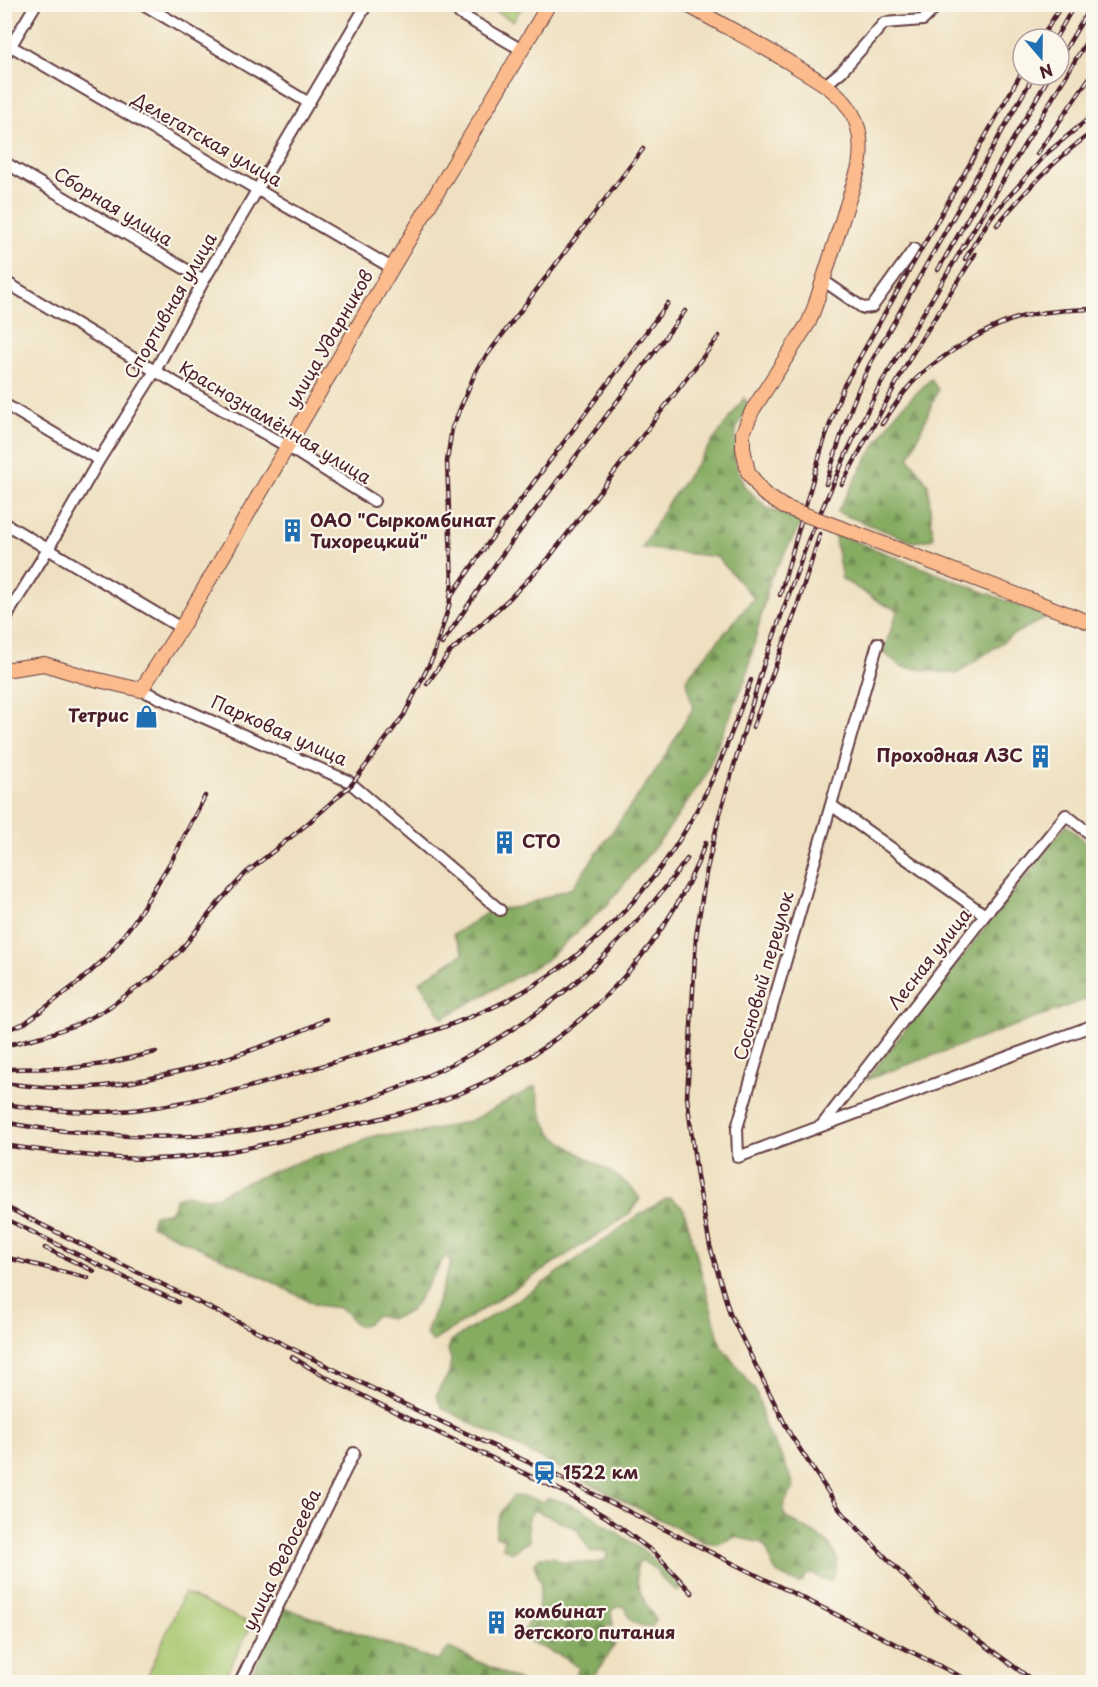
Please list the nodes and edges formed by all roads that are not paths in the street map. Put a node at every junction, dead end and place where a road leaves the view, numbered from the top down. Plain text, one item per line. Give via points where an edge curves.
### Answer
1 (36, 4) edge
2 (143, 4) edge
3 (367, 4) edge
4 (453, 4) edge
5 (549, 4) edge
6 (686, 4) edge
7 (939, 4) edge
8 (8, 44) edge
9 (522, 50) junction
10 (4, 57) edge
11 (825, 85) junction
12 (309, 103) junction
13 (4, 162) edge
14 (258, 189) junction
15 (914, 249) dead end
16 (392, 268) junction
17 (204, 280) junction
18 (4, 281) edge
19 (824, 281) junction
20 (154, 371) junction
21 (4, 404) edge
22 (288, 447) junction
23 (99, 460) junction
24 (374, 501) dead end
25 (4, 523) edge
26 (48, 549) junction
27 (4, 624) edge
28 (1094, 624) edge
29 (181, 628) junction
30 (878, 643) dead end
31 (4, 670) edge
32 (141, 690) junction
33 (831, 805) junction
34 (1094, 837) edge
35 (500, 910) dead end
36 (985, 915) junction
37 (1094, 1025) edge
38 (822, 1126) junction
39 (354, 1453) dead end
40 (240, 1683) edge

1 - 8 street
2 - 12 street
3 - 12 street, Спортивная улица
4 - 9 street via 460,14
5 - 9 main road, улица Ударников
6 - 11 main road
7 - 11 street via 923,20 884,23
8 - 10 street
8 - 14 street, Делегатская улица
9 - 16 main road, улица Ударников
11 - 19 main road via 851,111 861,147 859,167
12 - 14 street, Спортивная улица
13 - 17 street, Сборная улица
14 - 16 street, Делегатская улица
14 - 17 street, Спортивная улица
15 - 19 street via 872,307 863,308
16 - 22 main road, улица Ударников
17 - 20 street, Спортивная улица
18 - 20 street, Краснознамённая улица
19 - 28 main road, bridge via 809,322 752,411 743,433 748,472 763,493 784,507
20 - 22 street, Краснознамённая улица
20 - 23 street, Спортивная улица
21 - 23 street
22 - 24 street, Краснознамённая улица
22 - 29 main road, улица Ударников
23 - 26 street, Спортивная улица
25 - 26 street
26 - 27 street, Спортивная улица
26 - 29 street
29 - 32 main road, улица Ударников
30 - 33 street, Сосновый переулок
31 - 32 main road, Парковая улица via 44,664
32 - 35 street, Парковая улица via 348,781
33 - 36 street
33 - 38 street, Сосновый переулок via 737,1128 738,1157
34 - 36 street, Лесная улица via 1066,815
36 - 38 street, Лесная улица
37 - 38 street
39 - 40 street, улица Федосеева

